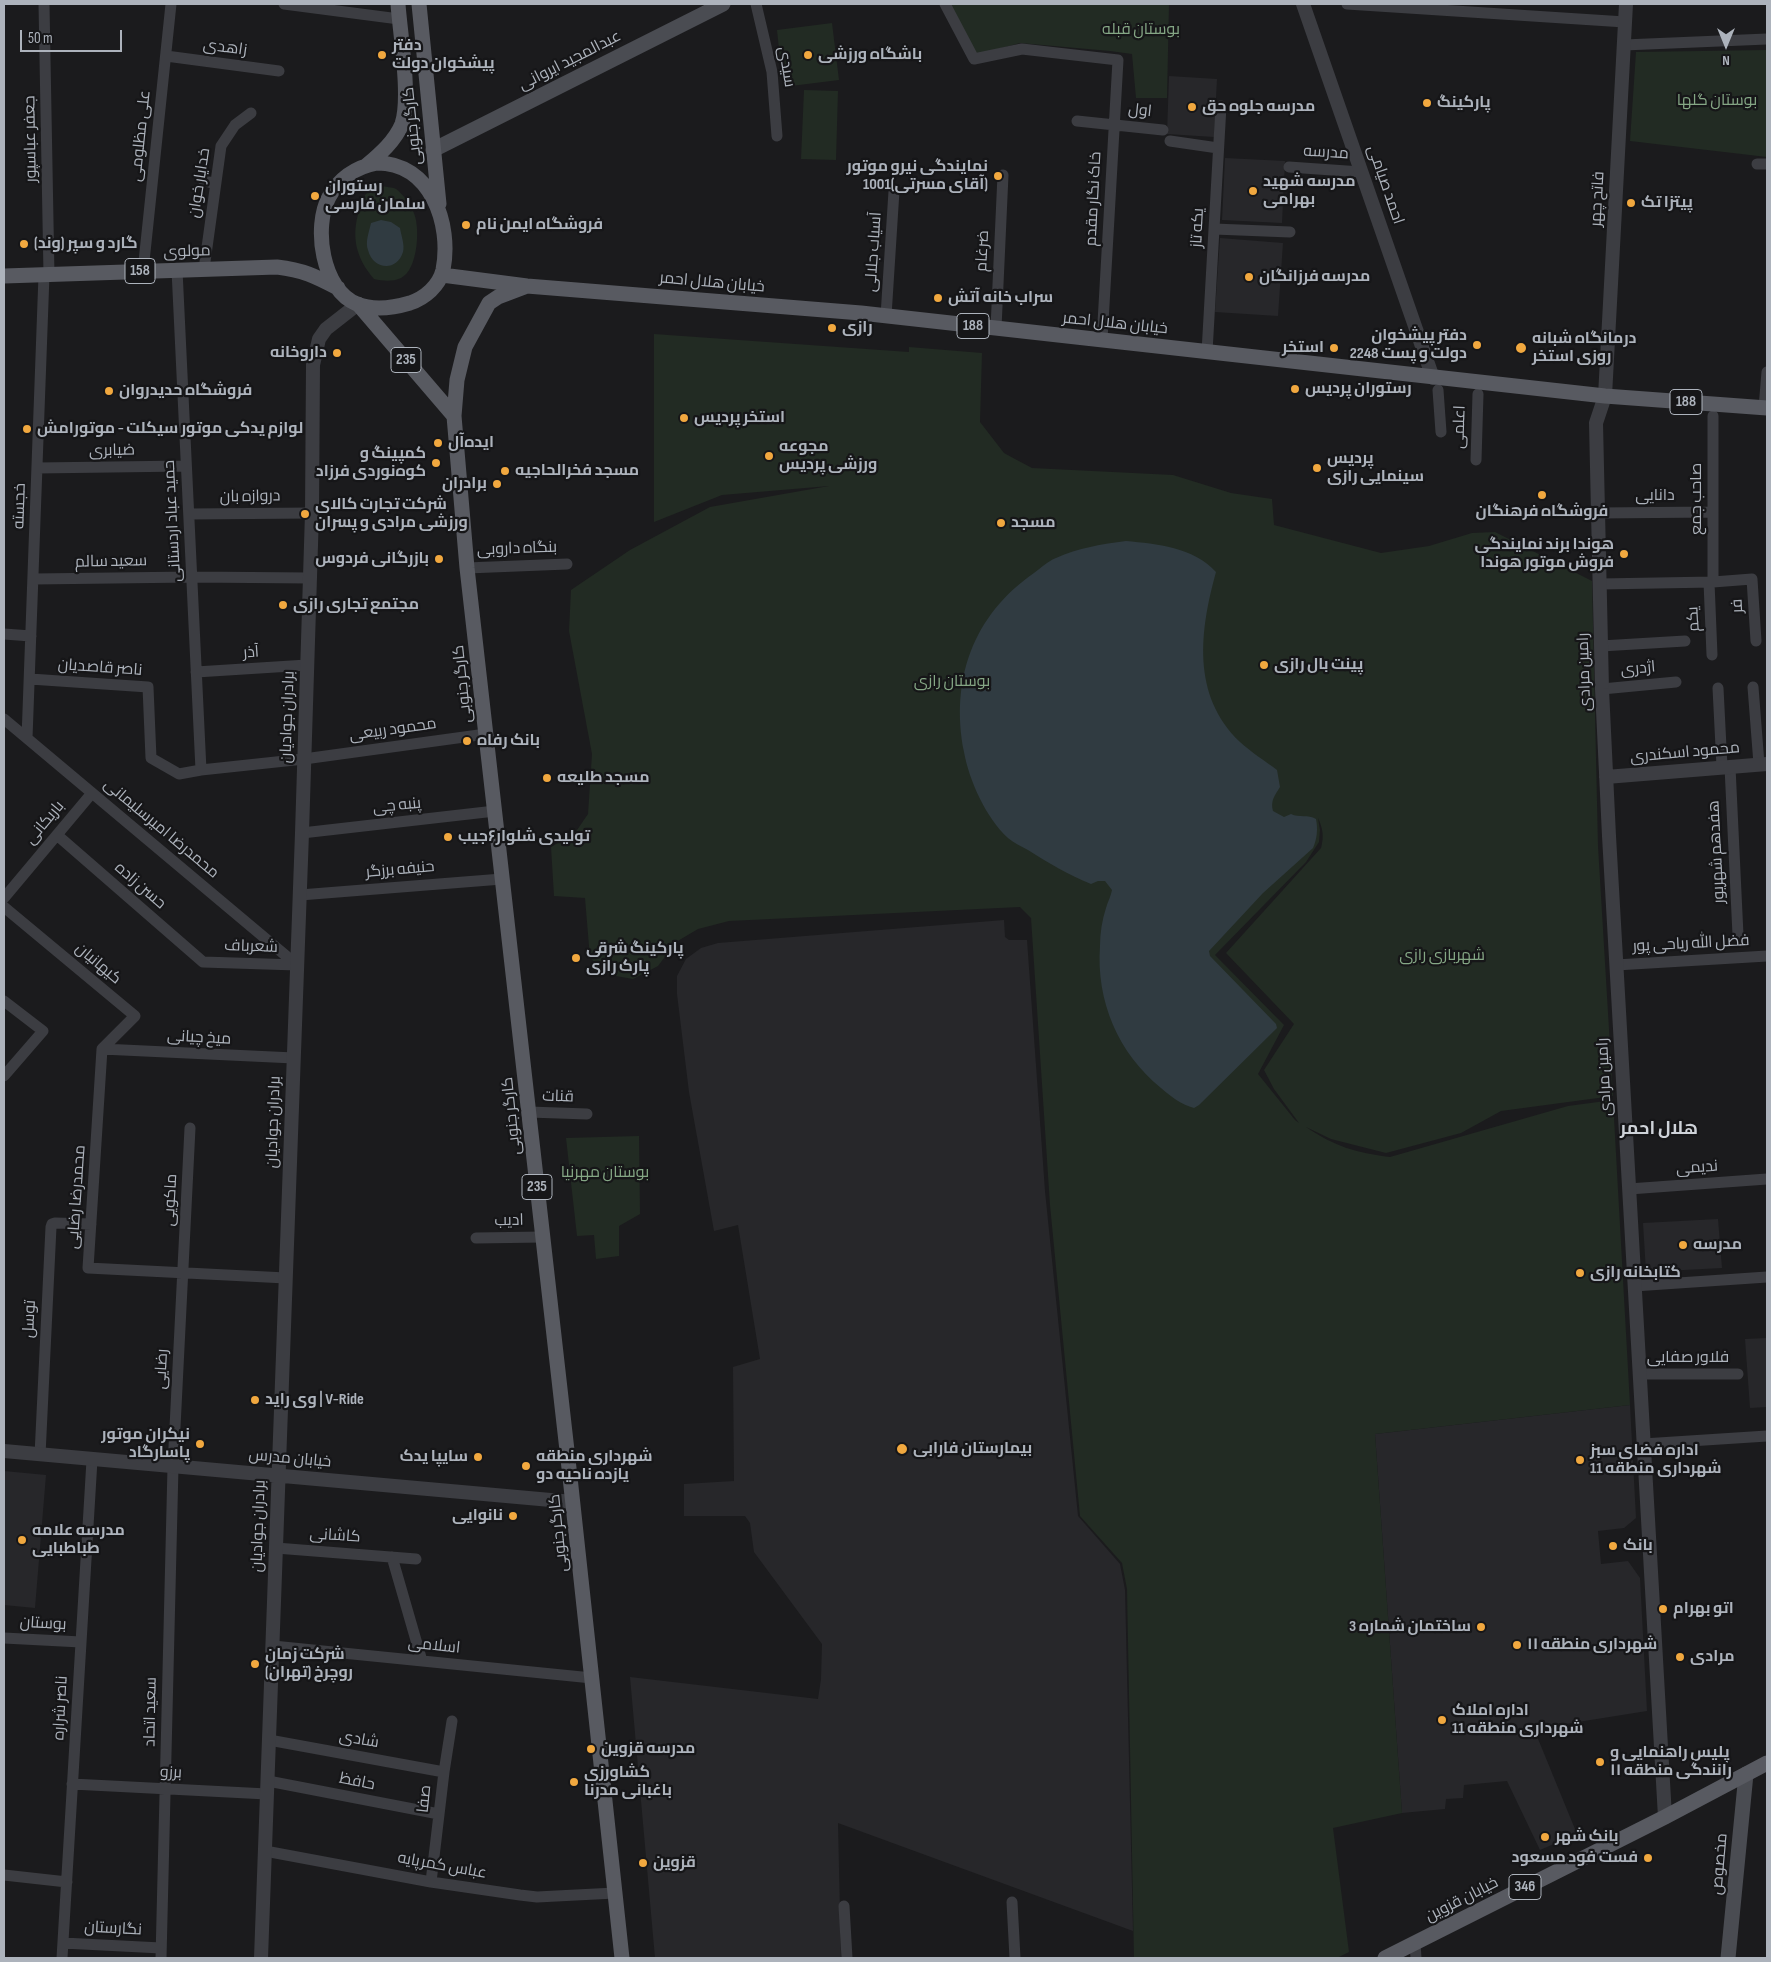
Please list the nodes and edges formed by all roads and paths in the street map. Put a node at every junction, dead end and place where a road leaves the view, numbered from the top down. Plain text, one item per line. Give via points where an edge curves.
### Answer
1 (44, 4) edge
2 (171, 4) edge
3 (284, 4) edge
4 (398, 4) edge
5 (419, 4) edge
6 (723, 4) edge
7 (756, 4) edge
8 (945, 4) edge
9 (1303, 4) edge
10 (1347, 4) edge
11 (1626, 4) edge
12 (399, 19) junction
13 (1625, 22) junction
14 (1767, 39) edge
15 (1624, 45) junction
16 (166, 56) junction
17 (279, 72) dead end
18 (1221, 106) dead end
19 (251, 113) dead end
20 (1077, 121) dead end
21 (1114, 125) junction
22 (1162, 130) dead end
23 (777, 136) dead end
24 (1170, 142) dead end
25 (1218, 148) junction
26 (433, 150) junction
27 (367, 165) junction
28 (1289, 167) dead end
29 (1361, 172) junction
30 (1003, 175) dead end
31 (203, 180) dead end
32 (215, 184) junction
33 (894, 191) dead end
34 (440, 215) junction
35 (1214, 229) junction
36 (1290, 232) dead end
37 (204, 269) junction
38 (177, 270) junction
39 (143, 271) junction
40 (47, 275) junction
41 (442, 275) junction
42 (4, 276) edge
43 (527, 286) junction
44 (338, 288) junction
45 (358, 304) junction
46 (886, 316) junction
47 (996, 328) junction
48 (1102, 340) junction
49 (1207, 352) junction
50 (1767, 372) edge
51 (1436, 384) junction
52 (1478, 394) dead end
53 (1605, 396) junction
54 (1765, 408) edge
55 (454, 416) junction
56 (1713, 416) dead end
57 (1441, 432) dead end
58 (1476, 460) dead end
59 (186, 466) junction
60 (37, 468) junction
61 (1713, 512) junction
62 (312, 513) junction
63 (1598, 513) junction
64 (188, 514) junction
65 (567, 564) dead end
66 (467, 568) junction
67 (192, 577) junction
68 (310, 578) junction
69 (34, 579) junction
70 (1711, 582) junction
71 (1600, 584) junction
72 (4, 634) edge
73 (31, 636) junction
74 (1756, 640) dead end
75 (1685, 641) dead end
76 (1601, 646) junction
77 (1712, 655) dead end
78 (307, 666) junction
79 (196, 672) junction
80 (30, 680) junction
81 (1676, 682) dead end
82 (1753, 687) dead end
83 (1602, 688) junction
84 (1718, 688) dead end
85 (4, 719) edge
86 (486, 734) junction
87 (27, 738) junction
88 (304, 759) junction
89 (1763, 764) edge
90 (1726, 767) junction
91 (201, 770) junction
92 (1606, 777) junction
93 (92, 793) junction
94 (495, 811) junction
95 (302, 833) junction
96 (57, 835) junction
97 (502, 878) junction
98 (300, 895) junction
99 (4, 898) edge
100 (4, 907) edge
101 (1738, 935) dead end
102 (1767, 956) edge
103 (203, 962) joint
104 (297, 965) junction
105 (1616, 965) junction
106 (4, 1001) edge
107 (102, 1050) junction
108 (294, 1058) junction
109 (4, 1076) edge
110 (529, 1112) junction
111 (587, 1114) dead end
112 (190, 1128) dead end
113 (1767, 1179) edge
114 (1628, 1189) junction
115 (91, 1224) junction
116 (543, 1237) junction
117 (476, 1238) dead end
118 (183, 1273) junction
119 (1767, 1277) edge
120 (286, 1278) junction
121 (1634, 1286) junction
122 (1639, 1374) junction
123 (1738, 1374) dead end
124 (1767, 1436) edge
125 (1643, 1444) junction
126 (4, 1451) edge
127 (40, 1455) junction
128 (92, 1460) junction
129 (173, 1467) junction
130 (279, 1476) junction
131 (573, 1502) junction
132 (276, 1548) junction
133 (392, 1557) junction
134 (416, 1558) dead end
135 (4, 1638) edge
136 (81, 1642) junction
137 (273, 1646) junction
138 (422, 1661) junction
139 (592, 1678) junction
140 (452, 1721) dead end
141 (269, 1740) junction
142 (1767, 1762) edge
143 (444, 1772) junction
144 (1746, 1774) junction
145 (72, 1784) junction
146 (267, 1788) junction
147 (165, 1789) junction
148 (439, 1814) junction
149 (1665, 1817) junction
150 (265, 1851) junction
151 (4, 1875) edge
152 (67, 1882) junction
153 (431, 1882) junction
154 (615, 1893) junction
155 (1012, 1902) dead end
156 (844, 1906) dead end
157 (63, 1943) junction
158 (1415, 1951) edge
159 (161, 1953) edge
160 (62, 1958) edge
161 (261, 1958) edge
162 (622, 1958) edge
163 (846, 1958) edge
164 (1016, 1958) edge
165 (1385, 1958) edge
166 (1728, 1958) edge

1 - 40 street, جعفر عباسپور
2 - 16 street, علی مظلومی
3 - 12 street
4 - 12 main road, کارگر جنوبی
5 - 26 main road, کارگر جنوبی
6 - 26 main road, عبدالمجید ایروانی
7 - 23 street, سیدی via 772,72
8 - 21 street, خاک‌ نگار‌ مقدم via 974,60 1022,49 1118,60
9 - 29 street, احمد صیامی
10 - 13 street
11 - 13 street, فاتح چهر
12 - 27 main road, کارگر جنوبی via 406,90 402,123 383,151
13 - 15 street, فاتح چهر
14 - 15 street
15 - 53 street, فاتح چهر
16 - 17 street, زاهدی
16 - 39 street, علی مظلومی
18 - 25 street, یکه تاز
19 - 32 street, خدایار خوان via 235,125 221,146
20 - 21 street, اول
21 - 22 street, اول
21 - 48 street, خاک‌ نگار‌ مقدم
24 - 25 street
25 - 35 street, یکه تاز
26 - 34 main road, کارگر جنوبی
27 - 34 main road via 388,163 406,168 424,183
27 - 44 main road via 338,184 324,212 322,249 327,271
28 - 29 street, مدرسه
29 - 51 street, احمد صیامی
30 - 47 street, ضرغام
31 - 32 street
32 - 37 street, خدایار خوان
33 - 46 street, آسیاب جلالی
34 - 41 main road via 445,245
35 - 36 street
35 - 49 street, یکه تاز
37 - 38 main road, مولوی / 158
37 - 44 main road, مولوی / 158 via 297,269
38 - 39 main road, مولوی / 158
38 - 59 street, حمید عباد اردستانی
39 - 40 main road, مولوی / 158
40 - 42 main road, مولوی / 158
40 - 60 street, خجسته
41 - 43 main road, خیابان هلال احمر / 188
41 - 45 main road via 427,294 413,302 383,308
43 - 46 main road, خیابان هلال احمر / 188
43 - 55 main road, کارگر جنوبی via 489,303 465,347 457,380
44 - 45 main road
45 - 55 main road, 235
45 - 62 street, برادران جوادیان via 326,329 316,349 313,365
46 - 47 main road, خیابان هلال احمر / 188
47 - 48 main road, خیابان هلال احمر / 188
48 - 49 main road, خیابان هلال احمر / 188
49 - 51 main road, خیابان هلال احمر / 188
50 - 54 street
51 - 53 main road, خیابان هلال احمر / 188
51 - 57 street
52 - 58 street, اعلمی
53 - 54 main road, 188
53 - 63 street, رامین مرادی via 1596,423
55 - 66 main road, کارگر جنوبی / 235
56 - 61 street, صاحب جمع
59 - 60 street, ضیابری
59 - 64 street, حمید عباد اردستانی
60 - 69 street, خجسته
61 - 63 street, دانایی
61 - 70 street, صاحب جمع
62 - 64 street, دروازه بان
62 - 68 street, برادران جوادیان
63 - 71 street, رامین مرادی
64 - 67 street, حمید عباد اردستانی
65 - 66 street, بنگاه داروبی
66 - 86 main road, کارگر جنوبی / 235
67 - 68 street, سعید سالم
67 - 69 street, سعید سالم
67 - 79 street, حمید عباد اردستانی
68 - 78 street, برادران جوادیان
69 - 73 street, خجسته
70 - 71 street
70 - 74 street, فر via 1752,579
70 - 77 street, یکم
71 - 76 street, رامین مرادی
72 - 73 street
73 - 80 street, خجسته
75 - 76 street
76 - 83 street, رامین مرادی
78 - 79 street, آذر
78 - 88 street, برادران جوادیان
79 - 91 street, حمید عباد اردستانی
80 - 87 street, خجسته
80 - 91 street, ناصر قاصدیان via 148,687 151,758 179,774
81 - 83 street, اژدری
82 - 89 street
83 - 92 street, رامین مرادی
84 - 90 street, هفدهم شهریور
85 - 87 street, محمدرضا امیرسلیمانی
86 - 88 street, محمود ربیعی
86 - 94 main road, کارگر جنوبی / 235
87 - 93 street, محمدرضا امیرسلیمانی
88 - 91 street, ناصر قاصدیان
88 - 95 street, برادران جوادیان
89 - 90 street, محمود اسکندری
90 - 92 street, محمود اسکندری
90 - 101 street, هفدهم شهریور
92 - 105 street, رامین مرادی
93 - 96 street, باریکانی
93 - 104 street, محمدرضا امیرسلیمانی
94 - 95 street, پنبه چی
94 - 97 main road, کارگر جنوبی / 235
95 - 98 street, برادران جوادیان
96 - 99 street, باریکانی
96 - 103 street, حسن زاده
97 - 98 street, حنیفه برزگر
97 - 110 main road, کارگر جنوبی / 235
98 - 104 street, برادران جوادیان
100 - 107 street, کیهانیان via 135,1016
102 - 105 street, فضل الله ریاحی پور
103 - 104 street, شعرباف
104 - 108 street, برادران جوادیان
105 - 114 street, رامین مرادی
106 - 109 street via 43,1031
107 - 108 street, میخ چیانی
107 - 115 street, محمدرضا رضایی
108 - 120 street, برادران جوادیان
110 - 111 street, قنات
110 - 116 main road, کارگر جنوبی / 235
112 - 118 street, ماکویی
113 - 114 street, ندیمی
114 - 121 street, رامین مرادی
115 - 118 street, محمدرضا رضایی via 88,1268
115 - 127 street, توسل via 55,1223 51,1227
116 - 117 street, ادیب
116 - 131 main road, کارگر جنوبی / 235
118 - 120 street, محمدرضا رضایی
118 - 129 street, رضایی
119 - 121 street
120 - 130 street, برادران جوادیان
121 - 122 street, رامین مرادی
122 - 123 street, فلاور صفایی
122 - 125 street, رامین مرادی
124 - 125 street
125 - 149 street, رامین مرادی
126 - 127 street, خیابان مدرس
127 - 128 street, خیابان مدرس
128 - 129 street, خیابان مدرس
128 - 136 street, ناصر شراره
129 - 130 street, خیابان مدرس
129 - 147 street, سعید اتحاد
130 - 131 street, خیابان مدرس
130 - 132 street, برادران جوادیان
131 - 139 main road, کارگر جنوبی / 235
132 - 133 street, کاشانی
132 - 137 street, برادران جوادیان
133 - 134 street, کاشانی
133 - 138 street
135 - 136 street, بوستان
136 - 145 street, ناصر شراره
137 - 138 street, اسلامی
137 - 141 street, برادران جوادیان
138 - 139 street, اسلامی
139 - 154 main road, کارگر جنوبی / 235
140 - 143 street, صفا
141 - 143 street, شادی
141 - 146 street, برادران جوادیان
142 - 144 main road, خیابان قزوین / 346
143 - 148 street, صفا
144 - 149 main road, خیابان قزوین / 346
144 - 166 main road, مخصوص
145 - 147 street, برزو
145 - 152 street, ناصر شراره
146 - 147 street, برزو
146 - 148 street, حافظ
146 - 150 street, برادران جوادیان
147 - 159 street, سعید اتحاد
148 - 153 street, صفا
149 - 158 main road, خیابان قزوین / 346
150 - 153 street, عباس کمرپایه
150 - 161 street, برادران جوادیان
151 - 152 street
152 - 157 street, ناصر شراره
153 - 154 street, عباس کمرپایه via 537,1897
154 - 162 main road, کارگر جنوبی / 235
155 - 164 street
156 - 163 street
157 - 159 street, نگارستان
157 - 160 street, ناصر شراره
158 - 165 main road, خیابان قزوین / 346

